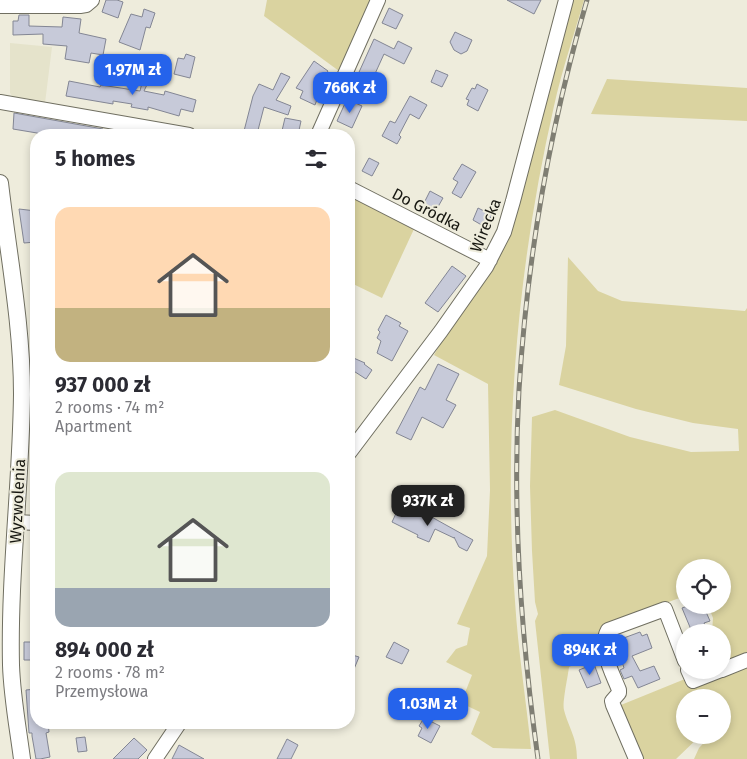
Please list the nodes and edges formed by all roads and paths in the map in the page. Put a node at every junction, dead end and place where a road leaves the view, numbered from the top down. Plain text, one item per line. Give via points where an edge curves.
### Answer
1 (92, 0) edge
2 (378, 0) edge
3 (566, 0) edge
4 (0, 6) edge
5 (0, 102) edge
6 (155, 129) edge
7 (321, 129) edge
8 (0, 183) edge
9 (355, 191) edge
10 (490, 260) junction
11 (355, 446) edge
12 (16, 522) junction
13 (30, 523) edge
14 (676, 638) edge
15 (747, 660) edge
16 (731, 666) edge
17 (175, 729) edge
18 (22, 759) edge
19 (155, 759) edge
20 (636, 759) edge

1 - 4 street via 80,6
2 - 7 street
3 - 10 street, Wirecka via 504,232
5 - 6 street
8 - 12 street, Wyzwolenia via 20,343
9 - 10 street, Do Gródka
10 - 11 street, Wirecka
12 - 13 street
12 - 18 street, Wyzwolenia via 11,667
14 - 20 street via 665,609 608,630 605,636 606,654 619,693 612,701 613,706
15 - 16 street
17 - 19 street

